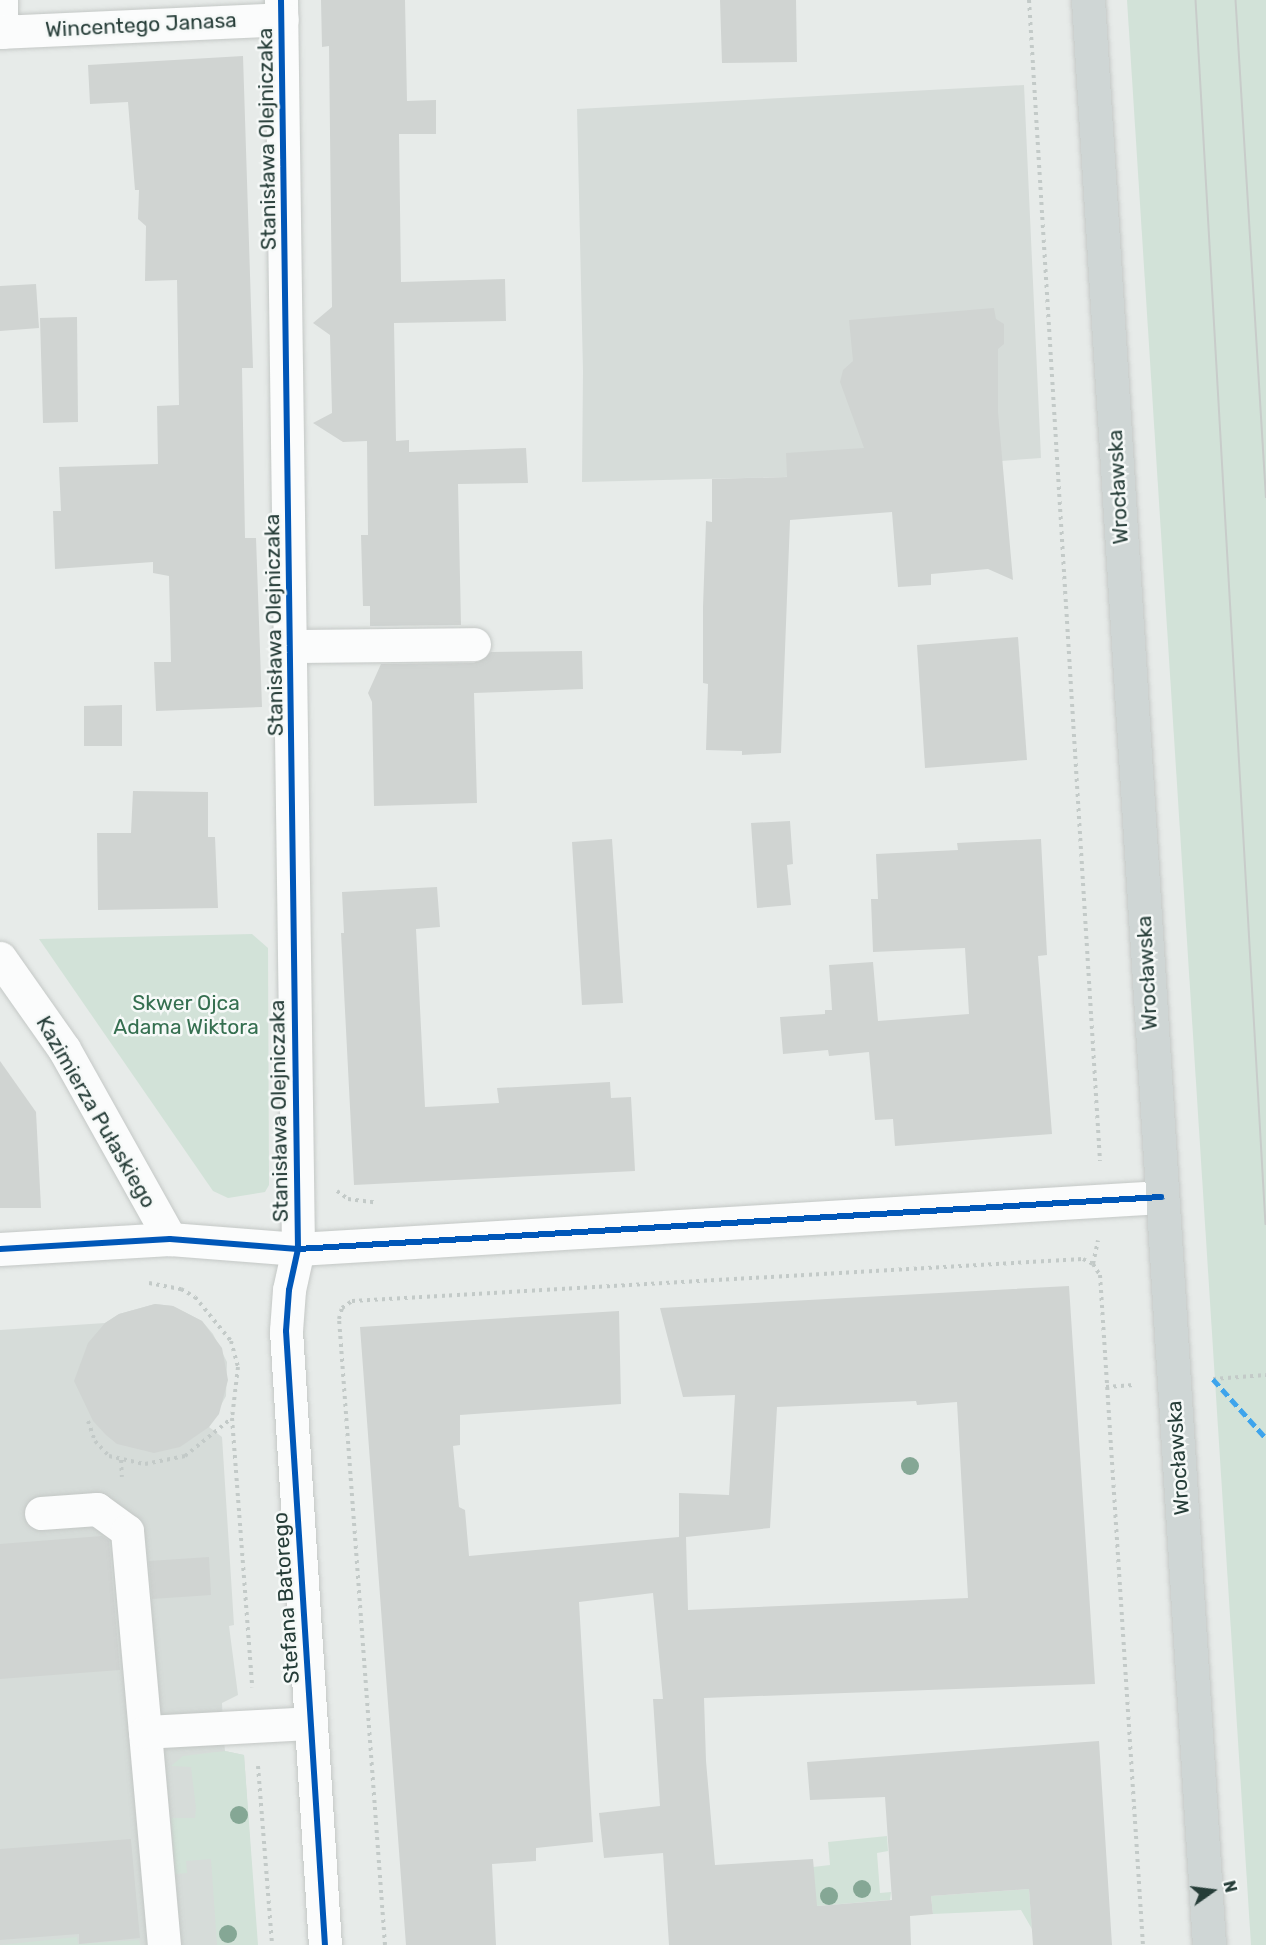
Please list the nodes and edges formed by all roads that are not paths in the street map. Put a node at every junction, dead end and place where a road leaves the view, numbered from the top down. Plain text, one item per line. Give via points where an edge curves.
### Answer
1 (1088, 0) edge
2 (281, 10) edge
3 (1, 21) edge
4 (474, 644) dead end
5 (291, 646) junction
6 (0, 958) edge
7 (1161, 1197) junction
8 (170, 1239) junction
9 (0, 1249) edge
10 (298, 1249) junction
11 (41, 1513) dead end
12 (311, 1723) junction
13 (145, 1732) junction
14 (164, 1945) edge
15 (325, 1945) edge
16 (1209, 1945) edge

1 - 7 main road, Wrocławska
2 - 3 street, Wincentego Janasa
2 - 5 street, Stanisława Olejniczaka
4 - 5 street
5 - 10 street, Stanisława Olejniczaka
6 - 8 street, Kazimierza Pułaskiego via 64,1050
7 - 10 street
7 - 16 main road, Wrocławska
8 - 9 street
8 - 10 street
10 - 12 street, Stefana Batorego via 286,1331
11 - 13 street via 97,1509 127,1531
12 - 13 street
12 - 15 street, Stefana Batorego
13 - 14 street

